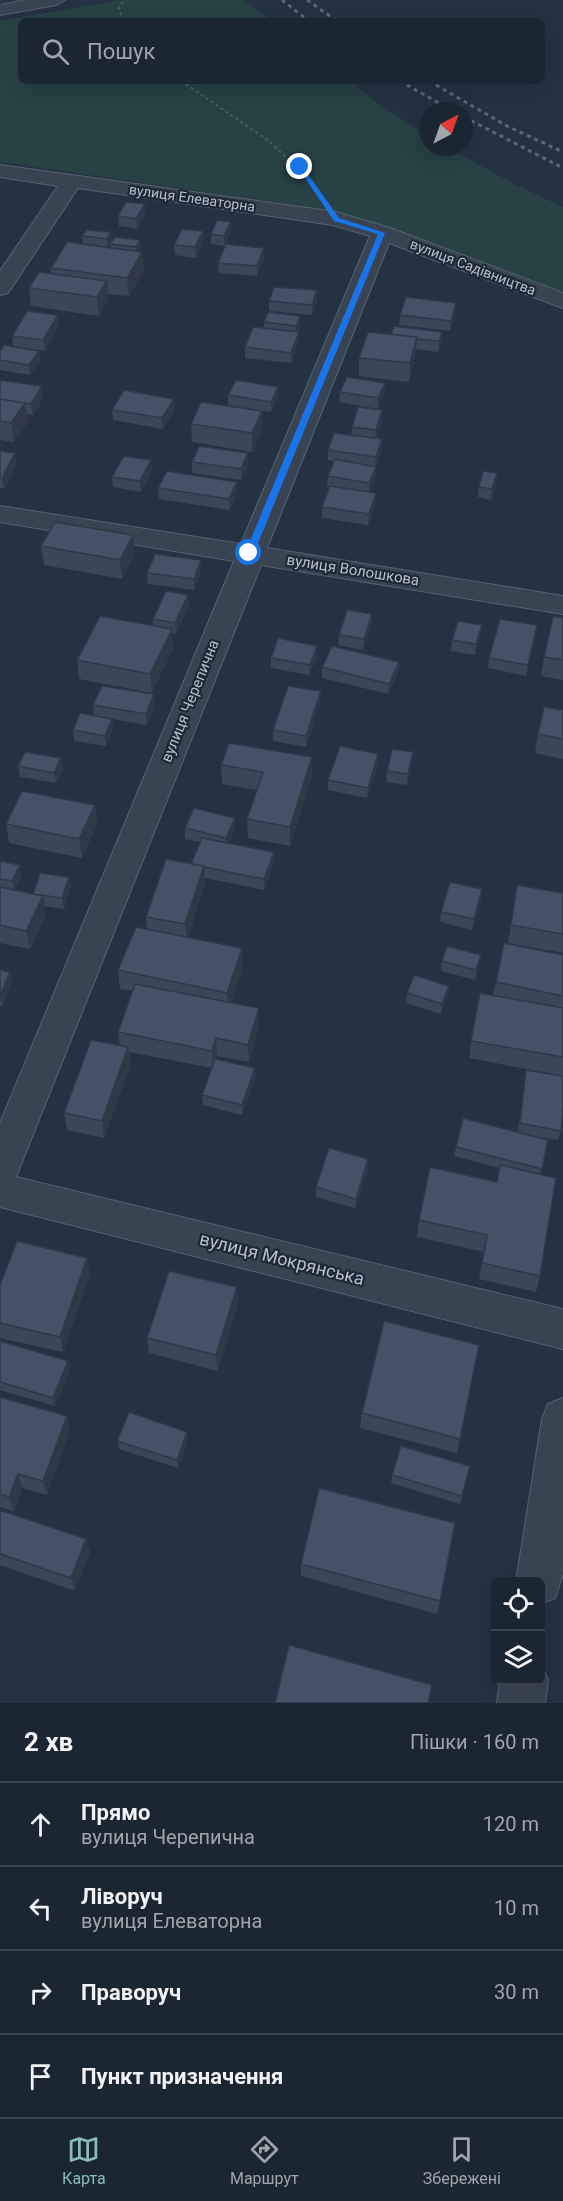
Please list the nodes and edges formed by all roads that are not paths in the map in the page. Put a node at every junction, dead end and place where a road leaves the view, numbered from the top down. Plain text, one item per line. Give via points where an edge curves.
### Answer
1 (56, 0) edge
2 (0, 10) edge
3 (0, 171) edge
4 (72, 181) junction
5 (382, 233) junction
6 (0, 288) edge
7 (563, 301) edge
8 (0, 514) edge
9 (249, 553) junction
10 (563, 605) edge
11 (0, 1169) edge
12 (0, 1190) edge
13 (563, 1329) edge
14 (563, 1419) edge
15 (540, 1577) edge
16 (523, 1685) edge
17 (520, 1703) edge

1 - 2 street
3 - 4 street, вулиця Елеваторна
4 - 5 street, вулиця Елеваторна via 336,219
4 - 6 street
5 - 7 street, вулиця Садівництва
5 - 9 street, вулиця Черепична
8 - 9 street, вулиця Волошкова
9 - 10 street, вулиця Волошкова
9 - 11 street, вулиця Черепична
12 - 13 street, вулиця Мокрянська
14 - 15 street
16 - 17 street

